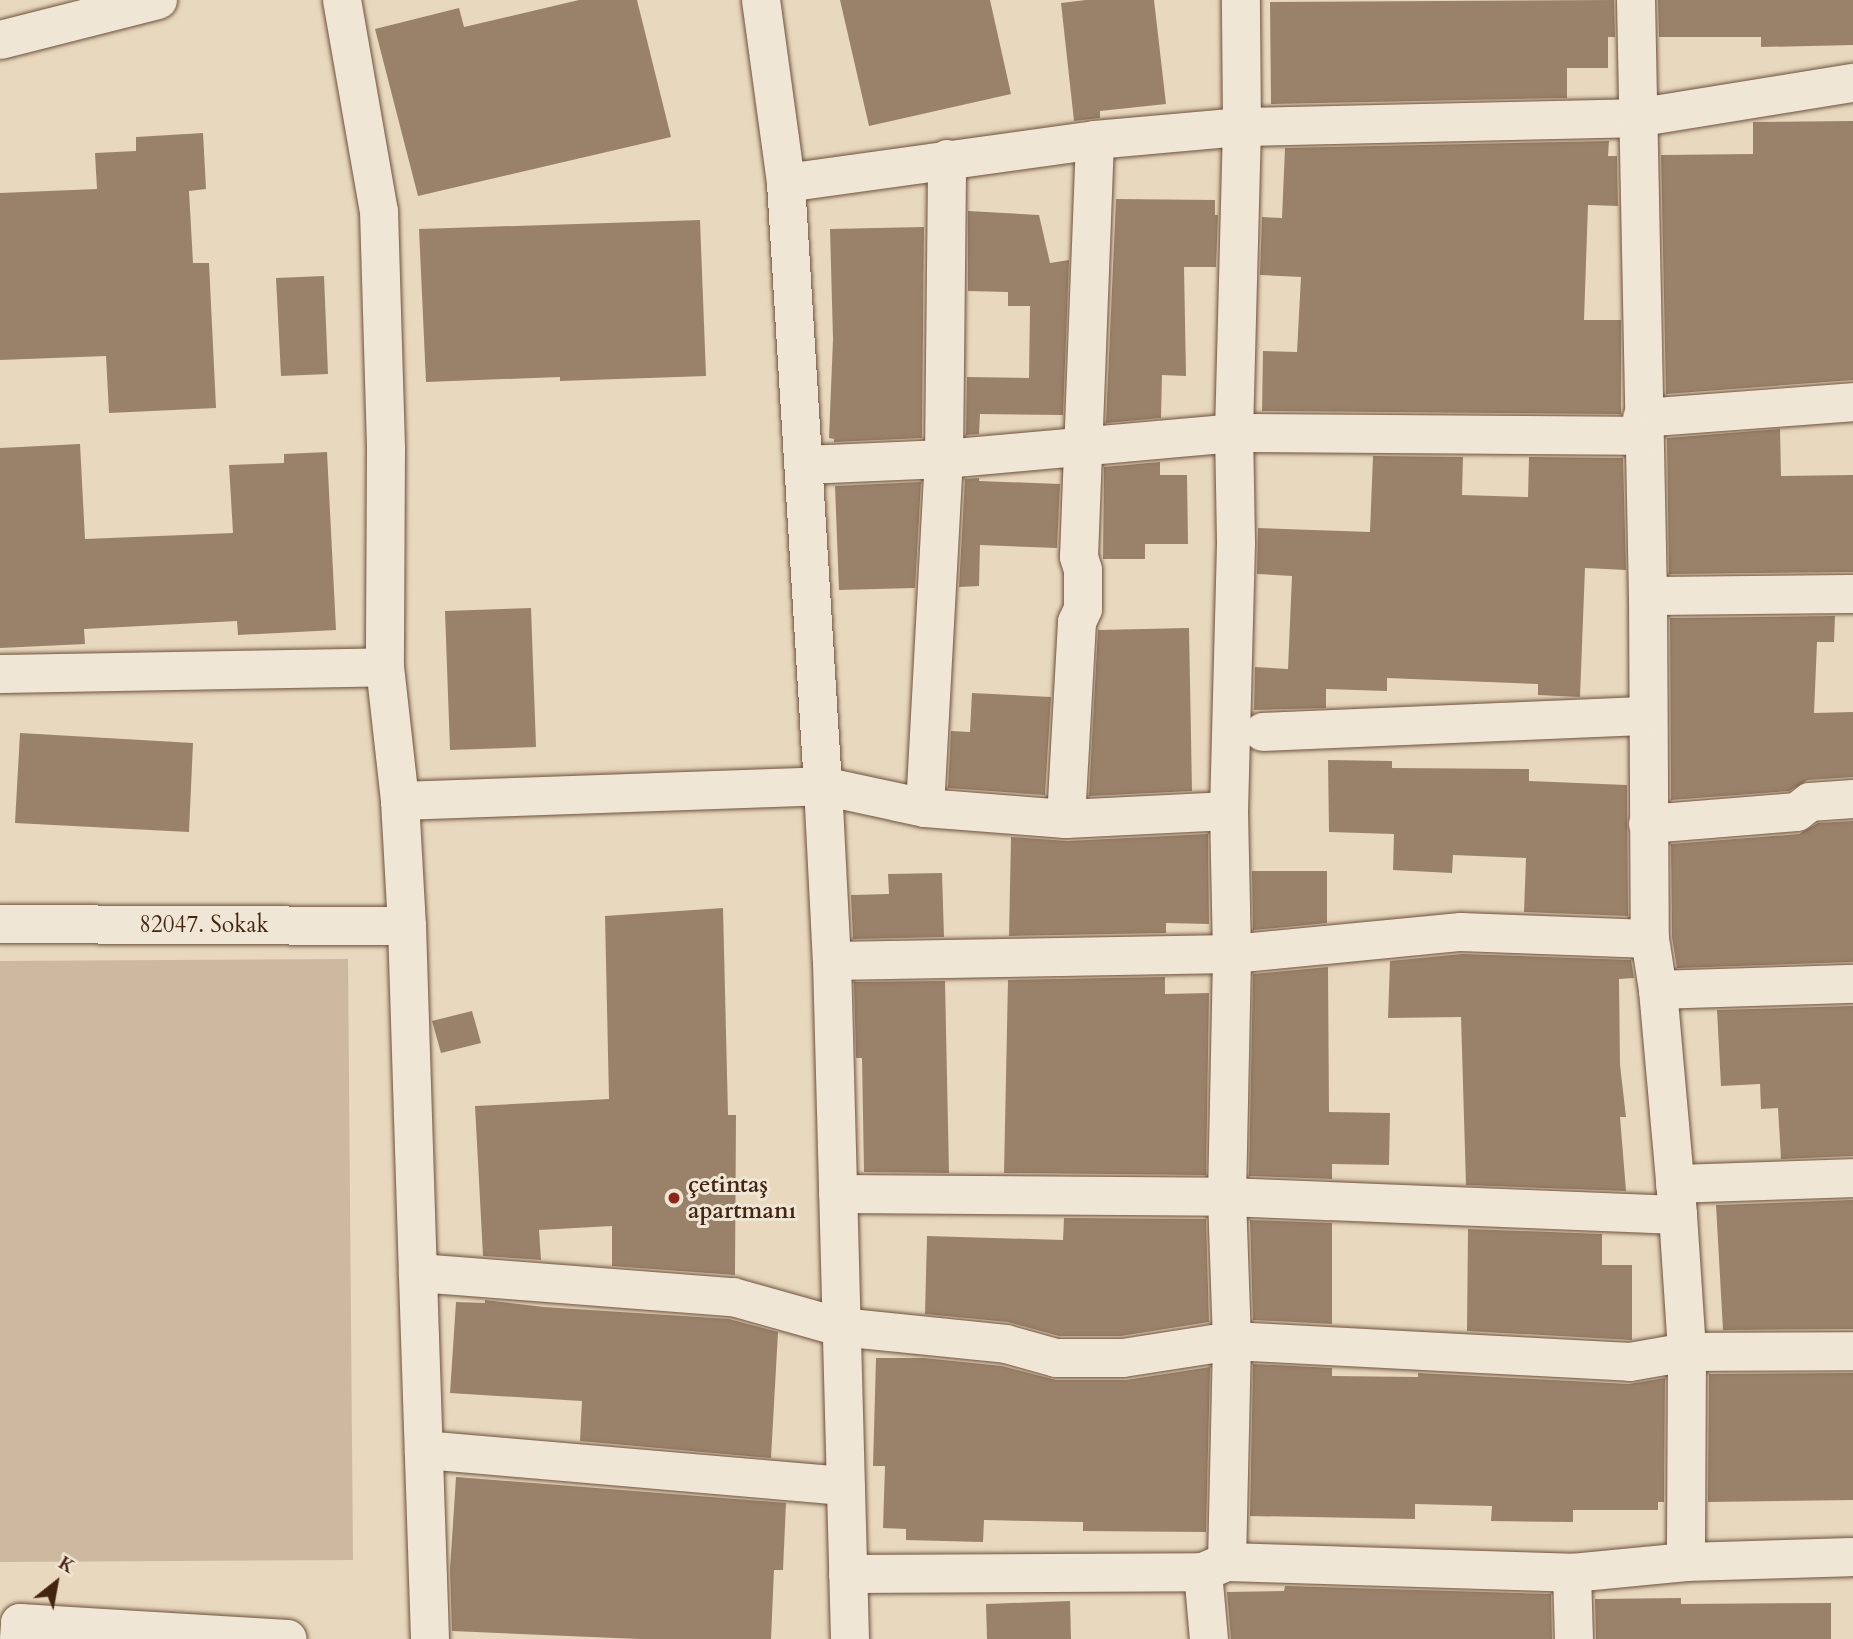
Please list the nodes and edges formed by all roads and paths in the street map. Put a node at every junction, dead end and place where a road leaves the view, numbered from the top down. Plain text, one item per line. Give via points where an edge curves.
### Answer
1 (158, 0) edge
2 (342, 0) edge
3 (761, 0) edge
4 (1241, 0) edge
5 (1636, 0) edge
6 (0, 40) edge
7 (1853, 83) edge
8 (1636, 118) junction
9 (1242, 127) junction
10 (1095, 140) junction
11 (947, 159) junction
12 (786, 183) junction
13 (1853, 402) edge
14 (1642, 427) junction
15 (1234, 433) junction
16 (1085, 448) junction
17 (944, 459) junction
18 (805, 465) junction
19 (1853, 594) edge
20 (1648, 596) junction
21 (385, 667) junction
22 (0, 674) edge
23 (1648, 716) junction
24 (1263, 732) dead end
25 (822, 786) junction
26 (1853, 799) edge
27 (400, 802) junction
28 (925, 808) junction
29 (1228, 811) junction
30 (1066, 819) junction
31 (1648, 824) junction
32 (0, 924) edge
33 (407, 926) junction
34 (1650, 939) junction
35 (1232, 954) junction
36 (832, 961) junction
37 (1853, 984) edge
38 (1658, 990) junction
39 (1853, 1178) edge
40 (838, 1194) junction
41 (1227, 1197) junction
42 (1677, 1199) junction
43 (418, 1273) junction
44 (841, 1327) junction
45 (1232, 1341) junction
46 (1853, 1351) edge
47 (1687, 1352) junction
48 (424, 1450) junction
49 (845, 1486) junction
50 (1853, 1557) edge
51 (1686, 1562) junction
52 (1215, 1567) junction
53 (1572, 1573) junction
54 (848, 1574) junction
55 (13, 1628) edge
56 (288, 1639) edge
57 (430, 1639) edge
58 (850, 1639) edge
59 (1209, 1639) edge
60 (1574, 1639) edge

1 - 6 street
2 - 21 street via 379,211 386,450
3 - 12 street
4 - 9 street
5 - 8 street
7 - 8 street
8 - 9 street
8 - 14 street
9 - 10 street
9 - 15 street
10 - 11 street
10 - 16 street
11 - 12 street
11 - 17 street
12 - 18 street
13 - 14 street
14 - 15 street
14 - 20 street
15 - 16 street
15 - 29 street via 1236,543
16 - 17 street
16 - 30 street via 1079,557 1083,609 1077,622
17 - 18 street
17 - 28 street
18 - 25 street
19 - 20 street
20 - 23 street
21 - 22 street
21 - 27 street
23 - 24 street
23 - 31 street
25 - 27 street
25 - 28 street
25 - 36 street
26 - 31 street via 1811,802 1797,812
27 - 33 street
28 - 30 street
29 - 30 street
29 - 35 street
31 - 34 street
32 - 33 street, 82047. Sokak
33 - 43 street
34 - 35 street via 1461,932
34 - 38 street
35 - 36 street
35 - 41 street
36 - 40 street
37 - 38 street
38 - 42 street
39 - 42 street
40 - 41 street
40 - 44 street
41 - 42 street
41 - 45 street
42 - 47 street
43 - 44 street via 733,1297
43 - 48 street
44 - 45 street via 1006,1344 1056,1359 1123,1358
44 - 49 street
45 - 47 street via 1630,1362
45 - 52 street
46 - 47 street
47 - 51 street
48 - 49 street
48 - 57 street
49 - 54 street
50 - 51 street
51 - 53 street
52 - 53 street
52 - 54 street
52 - 59 street
53 - 60 street
54 - 58 street
55 - 56 street

